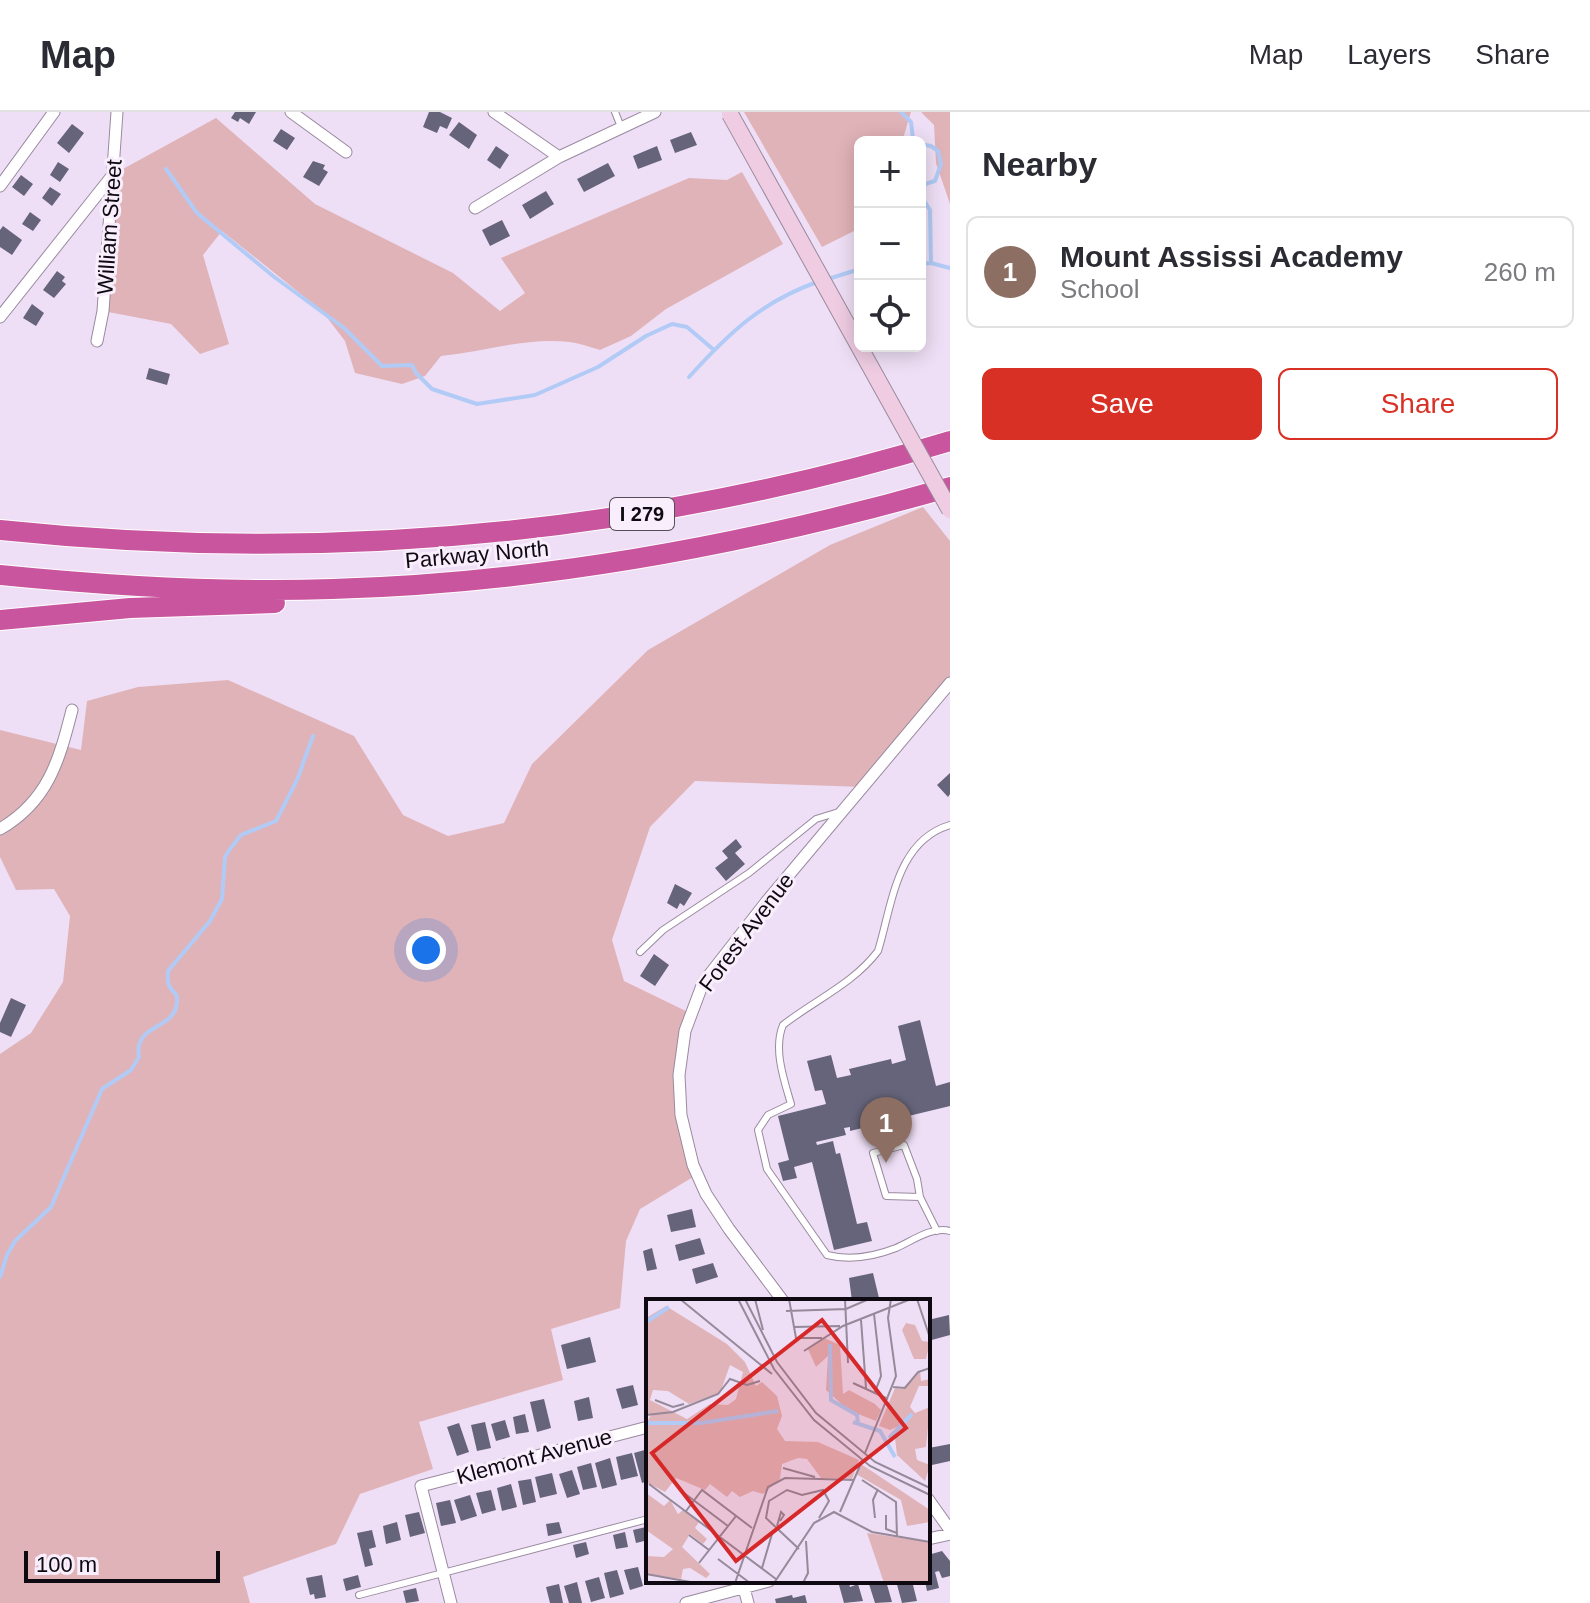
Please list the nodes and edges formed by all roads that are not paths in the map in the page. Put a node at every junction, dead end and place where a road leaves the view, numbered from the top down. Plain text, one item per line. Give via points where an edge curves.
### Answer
1 (54, 112) edge
2 (117, 112) edge
3 (291, 112) edge
4 (494, 112) edge
5 (615, 112) edge
6 (655, 112) edge
7 (730, 114) dead end
8 (621, 127) junction
9 (346, 152) dead end
10 (559, 157) junction
11 (112, 175) junction
12 (0, 186) edge
13 (475, 208) dead end
14 (0, 317) edge
15 (97, 341) dead end
16 (950, 441) edge
17 (950, 487) edge
18 (950, 510) edge
19 (0, 520) edge
20 (0, 530) edge
21 (112, 540) junction
22 (566, 570) junction
23 (0, 575) edge
24 (0, 620) edge
25 (950, 683) edge
26 (72, 710) dead end
27 (844, 811) junction
28 (950, 825) edge
29 (0, 829) edge
30 (640, 952) dead end
31 (920, 1197) junction
32 (937, 1231) junction
33 (950, 1231) edge
34 (782, 1299) edge
35 (646, 1428) edge
36 (930, 1502) edge
37 (646, 1520) edge
38 (950, 1532) edge
39 (930, 1538) edge
40 (443, 1573) junction
41 (743, 1584) edge
42 (359, 1595) dead end
43 (451, 1603) edge
44 (686, 1603) edge
45 (748, 1603) edge

1 - 12 street
2 - 11 street, William Street
3 - 9 street
4 - 10 street
5 - 8 lane
6 - 8 street
7 - 18 street, bridge
8 - 10 street
10 - 13 street
11 - 14 street
11 - 15 street, William Street
16 - 21 highway, Parkway North / I 279 via 736,496 553,527 358,543
17 - 22 highway, Parkway North / I 279 via 754,537
19 - 21 highway
20 - 21 highway, Parkway North / I 279
22 - 23 highway, Parkway North / I 279 via 318,590 178,588
22 - 24 highway via 398,598 130,608
25 - 27 street, Forest Avenue
26 - 29 street via 60,757 43,789 20,817
27 - 30 lane via 816,819
27 - 34 street, Forest Avenue via 703,983 685,1031 679,1075 685,1139 706,1194
28 - 32 lane via 934,830 900,872 871,960 783,1025 781,1069 791,1104 768,1115 758,1130 767,1169 827,1255 872,1256
31 - 31 lane via 886,1196 873,1153 904,1145
31 - 32 lane
32 - 33 lane
35 - 40 street, Klemont Avenue via 421,1486
36 - 38 street
37 - 40 lane
38 - 39 street
40 - 42 lane
40 - 43 street
41 - 44 street
41 - 45 street

